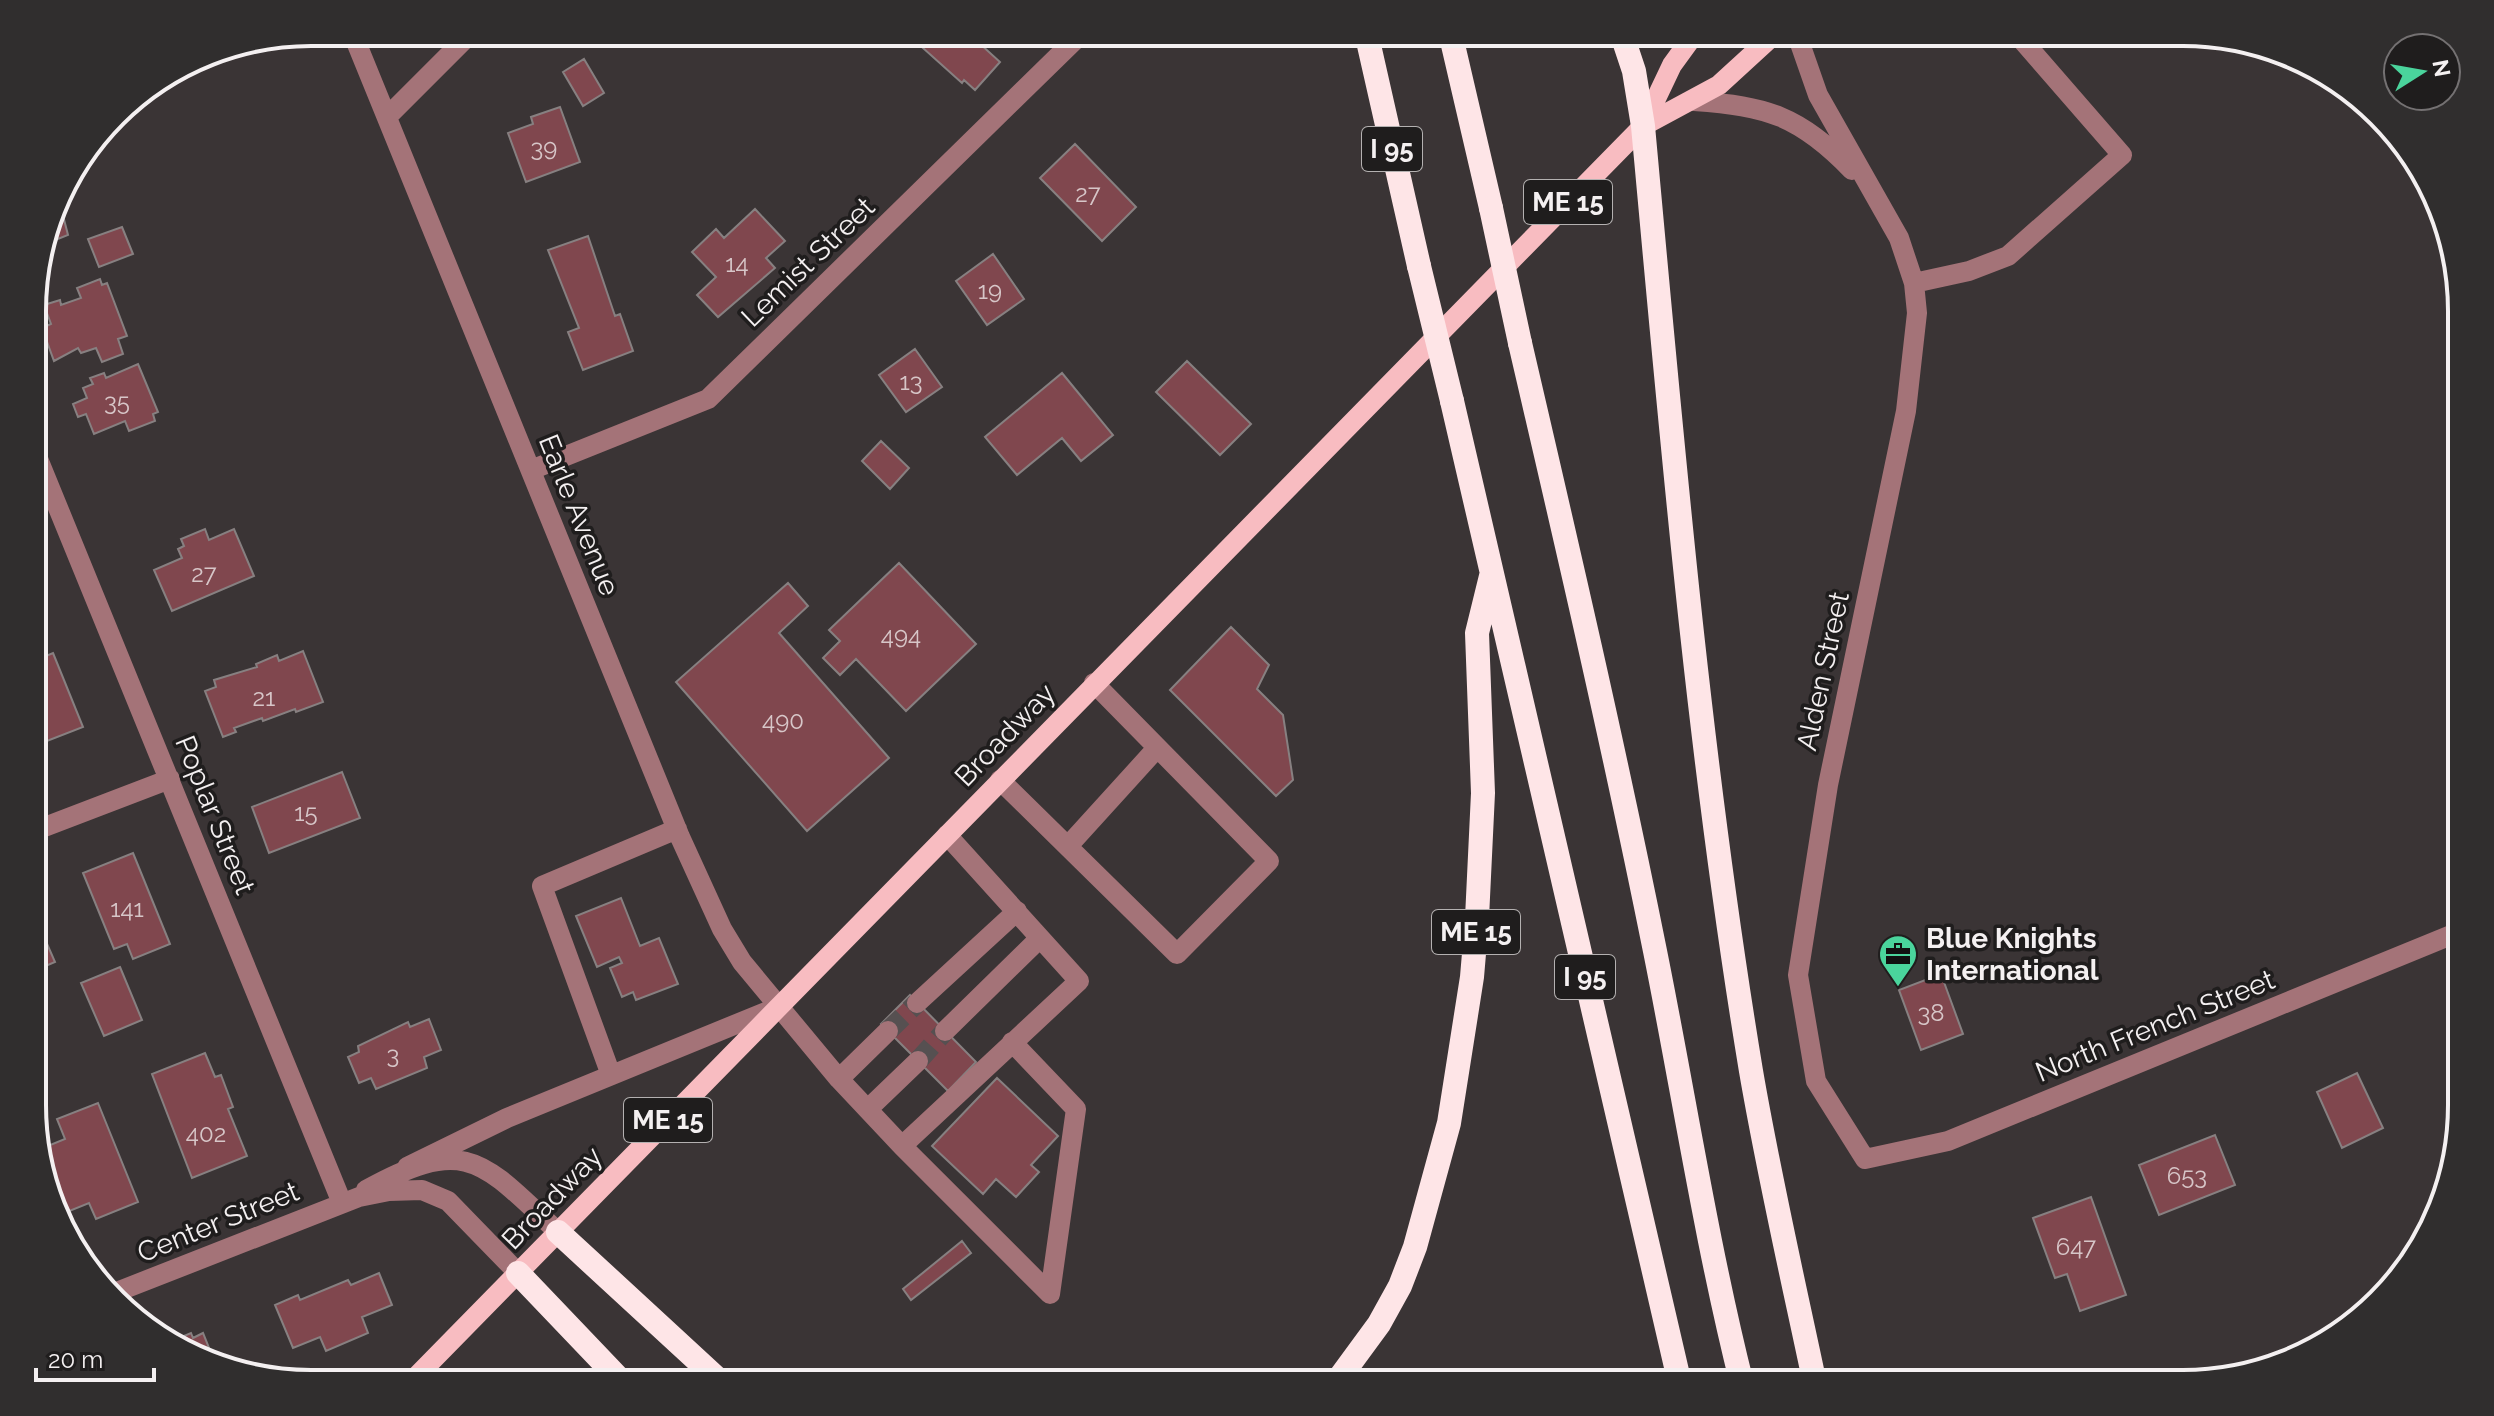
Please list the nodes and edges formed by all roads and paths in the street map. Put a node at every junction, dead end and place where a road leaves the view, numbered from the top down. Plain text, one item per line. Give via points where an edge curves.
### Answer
1 (358, 46) edge
2 (458, 46) edge
3 (1069, 46) edge
4 (1369, 46) edge
5 (1453, 46) edge
6 (1626, 46) edge
7 (1686, 46) edge
8 (1763, 46) edge
9 (1801, 46) edge
10 (2027, 46) edge
11 (1694, 101) junction
12 (387, 117) junction
13 (1643, 126) junction
14 (1871, 190) junction
15 (1914, 283) junction
16 (531, 470) junction
17 (46, 478) edge
18 (1492, 570) junction
19 (1094, 683) junction
20 (1157, 748) junction
21 (170, 779) junction
22 (1000, 780) junction
23 (46, 826) edge
24 (677, 829) junction
25 (947, 835) junction
26 (1068, 846) junction
27 (1017, 911) junction
28 (2447, 937) edge
29 (1040, 938) junction
30 (917, 1003) tunnel mouth
31 (778, 1007) junction
32 (888, 1031) tunnel mouth
33 (945, 1031) tunnel mouth
34 (1012, 1042) junction
35 (918, 1061) tunnel mouth
36 (611, 1075) junction
37 (839, 1079) junction
38 (868, 1109) junction
39 (902, 1146) junction
40 (1865, 1159) joint
41 (407, 1167) junction
42 (342, 1203) junction
43 (558, 1232) junction
44 (518, 1273) junction
45 (122, 1290) edge
46 (1346, 1369) edge
47 (1677, 1369) edge
48 (1739, 1369) edge
49 (1812, 1369) edge
50 (423, 1370) edge
51 (610, 1370) edge
52 (708, 1370) edge

1 - 12 street, Earle Avenue
2 - 12 street
3 - 16 street, Lemist Street via 708,399
4 - 18 highway, I 95, bridge
5 - 48 highway, I 95, bridge via 1612,744 1702,1210
6 - 13 highway
7 - 13 main road, Broadway / ME 15
8 - 11 main road, Broadway / ME 15
9 - 14 street, Alden Street via 1818,95
10 - 15 street via 2122,155 2008,256 1988,266
11 - 13 main road, Broadway / ME 15
11 - 14 street, Alden Street via 1787,117
12 - 16 street, Earle Avenue
13 - 19 main road, Broadway / ME 15
13 - 49 highway via 1724,890 1766,1153
14 - 15 street, Alden Street via 1899,238
15 - 40 street, Alden Street via 1912,377 1825,799 1798,975 1816,1081
16 - 24 street, Earle Avenue
17 - 21 street, Poplar Street
18 - 46 highway, ME 15 via 1477,633 1483,793 1477,918 1449,1123 1400,1286
18 - 47 highway, I 95
19 - 20 street
19 - 22 main road, Broadway / ME 15
20 - 26 street
20 - 26 street via 1269,861 1177,954
21 - 23 street
21 - 42 street, Poplar Street
22 - 25 main road, Broadway / ME 15
22 - 26 street
24 - 31 street, Earle Avenue via 722,929
24 - 36 street via 542,886
25 - 27 street
25 - 31 main road, Broadway / ME 15
27 - 29 street
27 - 30 street
28 - 40 street, North French Street via 1948,1141
29 - 33 street
29 - 34 street via 1079,981
31 - 36 street
31 - 37 street, Earle Avenue
31 - 43 main road, Broadway / ME 15
32 - 37 street
34 - 39 street
34 - 39 street, Earle Avenue via 1076,1109 1050,1294
35 - 38 street
36 - 41 street via 467,1135
37 - 38 street, Earle Avenue
38 - 39 street, Earle Avenue
41 - 42 street, Center Street
41 - 43 street, Center Street via 442,1159 474,1162 498,1176
42 - 44 street, Center Street via 389,1191 436,1194
42 - 45 street, Center Street
43 - 44 main road, Broadway / ME 15
43 - 52 highway
44 - 50 main road, Broadway
44 - 51 highway

